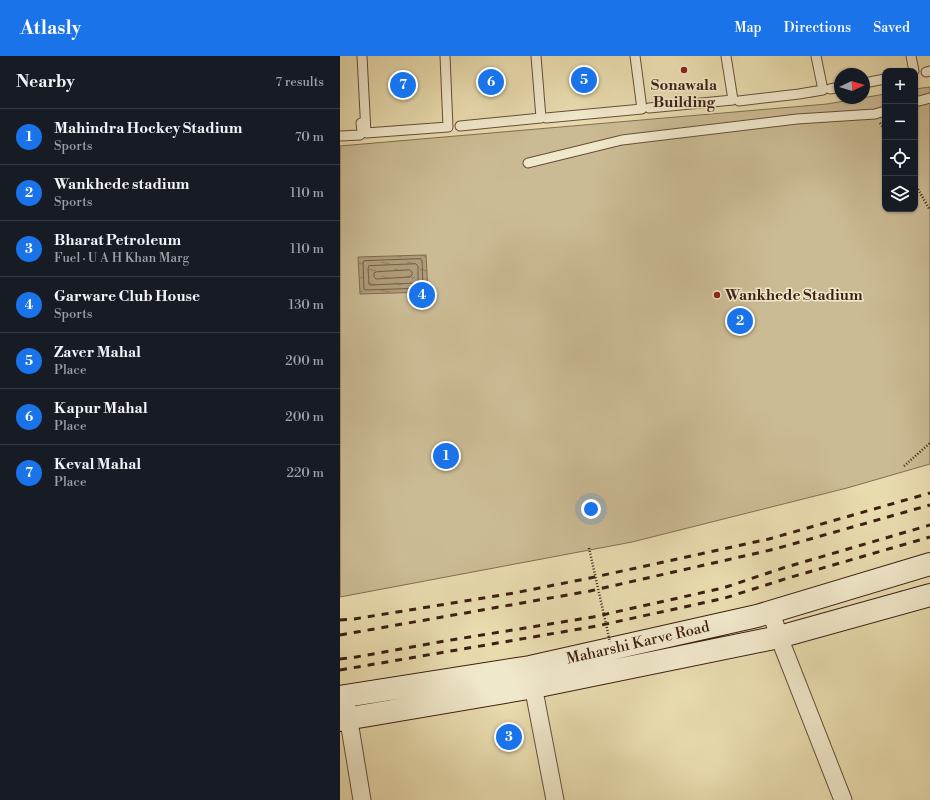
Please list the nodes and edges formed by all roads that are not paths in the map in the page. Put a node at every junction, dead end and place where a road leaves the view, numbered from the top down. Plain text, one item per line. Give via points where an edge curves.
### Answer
1 (358, 56) edge
2 (362, 56) edge
3 (445, 56) edge
4 (536, 56) edge
5 (635, 56) edge
6 (726, 56) edge
7 (816, 56) edge
8 (911, 56) edge
9 (913, 68) edge
10 (882, 80) edge
11 (870, 82) edge
12 (834, 88) edge
13 (830, 89) dead end
14 (930, 98) edge
15 (739, 101) dead end
16 (918, 101) edge
17 (649, 108) dead end
18 (882, 112) edge
19 (546, 118) dead end
20 (460, 126) dead end
21 (340, 136) edge
22 (528, 163) dead end
23 (930, 564) edge
24 (930, 595) edge
25 (771, 612) junction
26 (779, 637) junction
27 (532, 677) junction
28 (342, 697) edge
29 (344, 720) edge
30 (362, 800) edge
31 (556, 800) edge
32 (843, 800) edge

1 - 21 lane via 362,132 360,136
2 - 3 lane via 366,133 448,127
4 - 20 lane via 541,118
5 - 19 lane via 642,109
6 - 17 lane via 733,100
7 - 15 lane via 823,90
8 - 9 lane
10 - 11 lane
12 - 13 lane
14 - 16 lane
18 - 22 lane via 797,119 622,140
23 - 25 main road, Maharshi Karve Road
24 - 26 main road, Maharshi Karve Road
25 - 26 street
25 - 27 main road, Maharshi Karve Road
26 - 27 main road, Maharshi Karve Road
26 - 32 street
27 - 28 main road, Maharshi Karve Road
27 - 29 main road, Maharshi Karve Road
27 - 31 street
28 - 29 street
29 - 30 street

